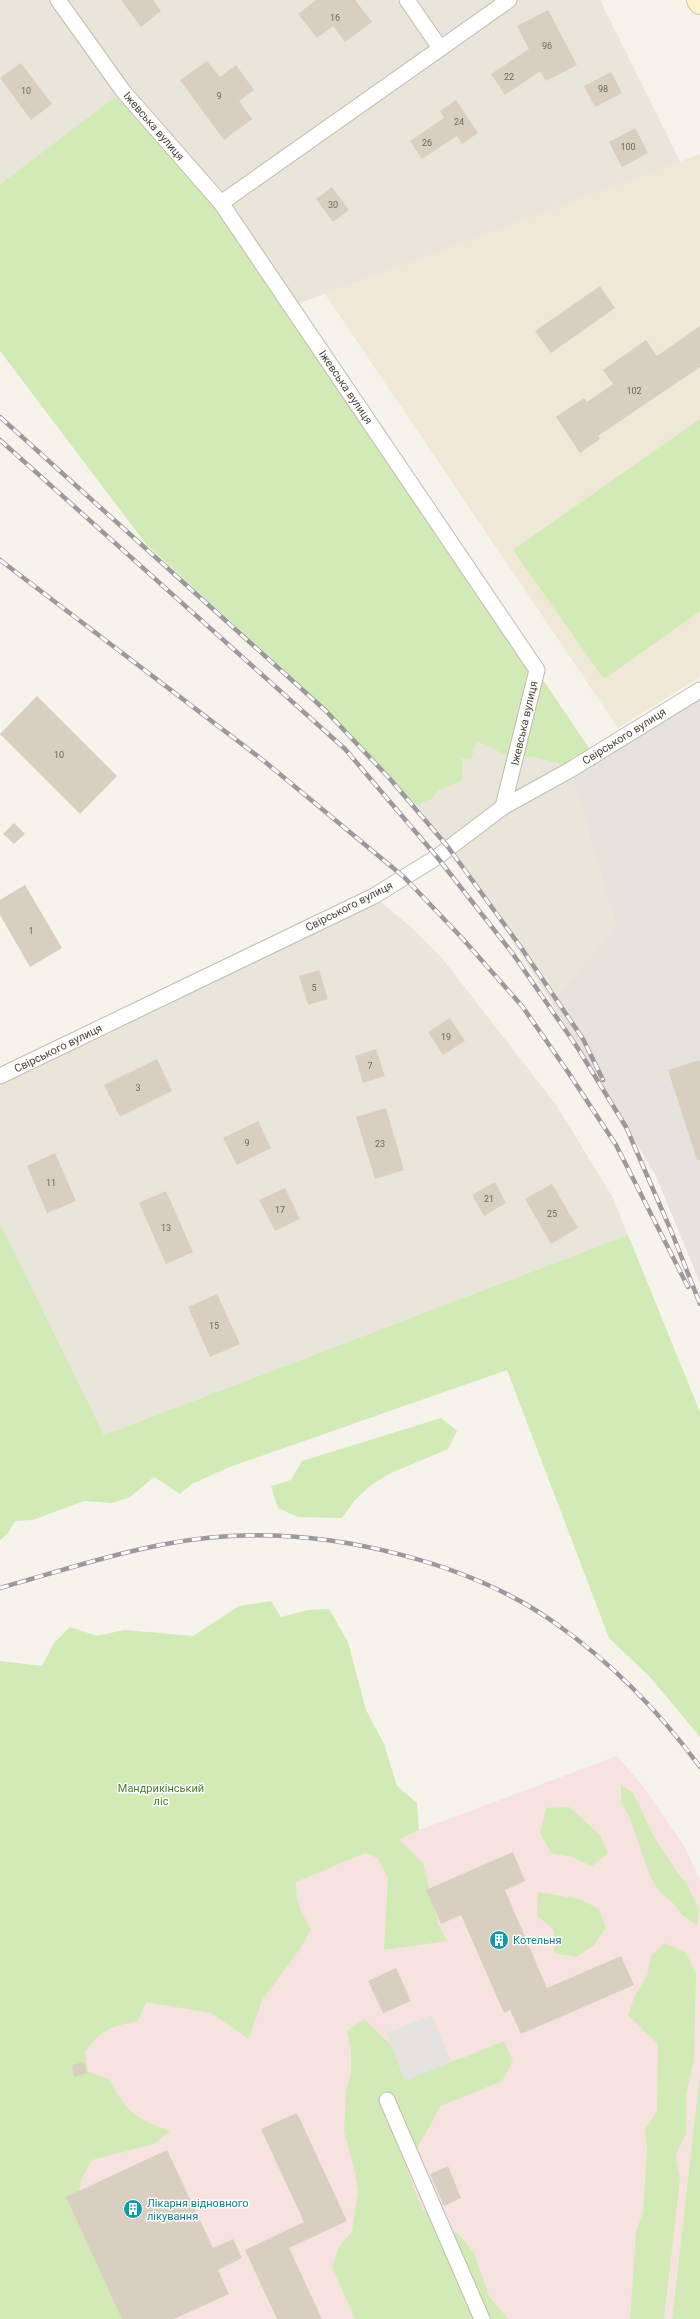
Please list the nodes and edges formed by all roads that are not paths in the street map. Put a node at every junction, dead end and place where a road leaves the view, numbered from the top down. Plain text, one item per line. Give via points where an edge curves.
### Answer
1 (58, 0) edge
2 (407, 0) edge
3 (509, 0) edge
4 (698, 0) edge
5 (700, 3) edge
6 (440, 48) junction
7 (221, 203) junction
8 (700, 690) edge
9 (503, 807) junction
10 (0, 1076) edge
11 (387, 2100) dead end
12 (482, 2319) edge

1 - 7 street, Іжевська вулиця via 123,91
2 - 6 street
3 - 6 street
4 - 5 main road
6 - 7 street
7 - 9 street, Іжевська вулиця via 537,670
8 - 9 street, Свірського вулиця via 570,770
9 - 10 street, Свірського вулиця via 437,857 374,896
11 - 12 street

